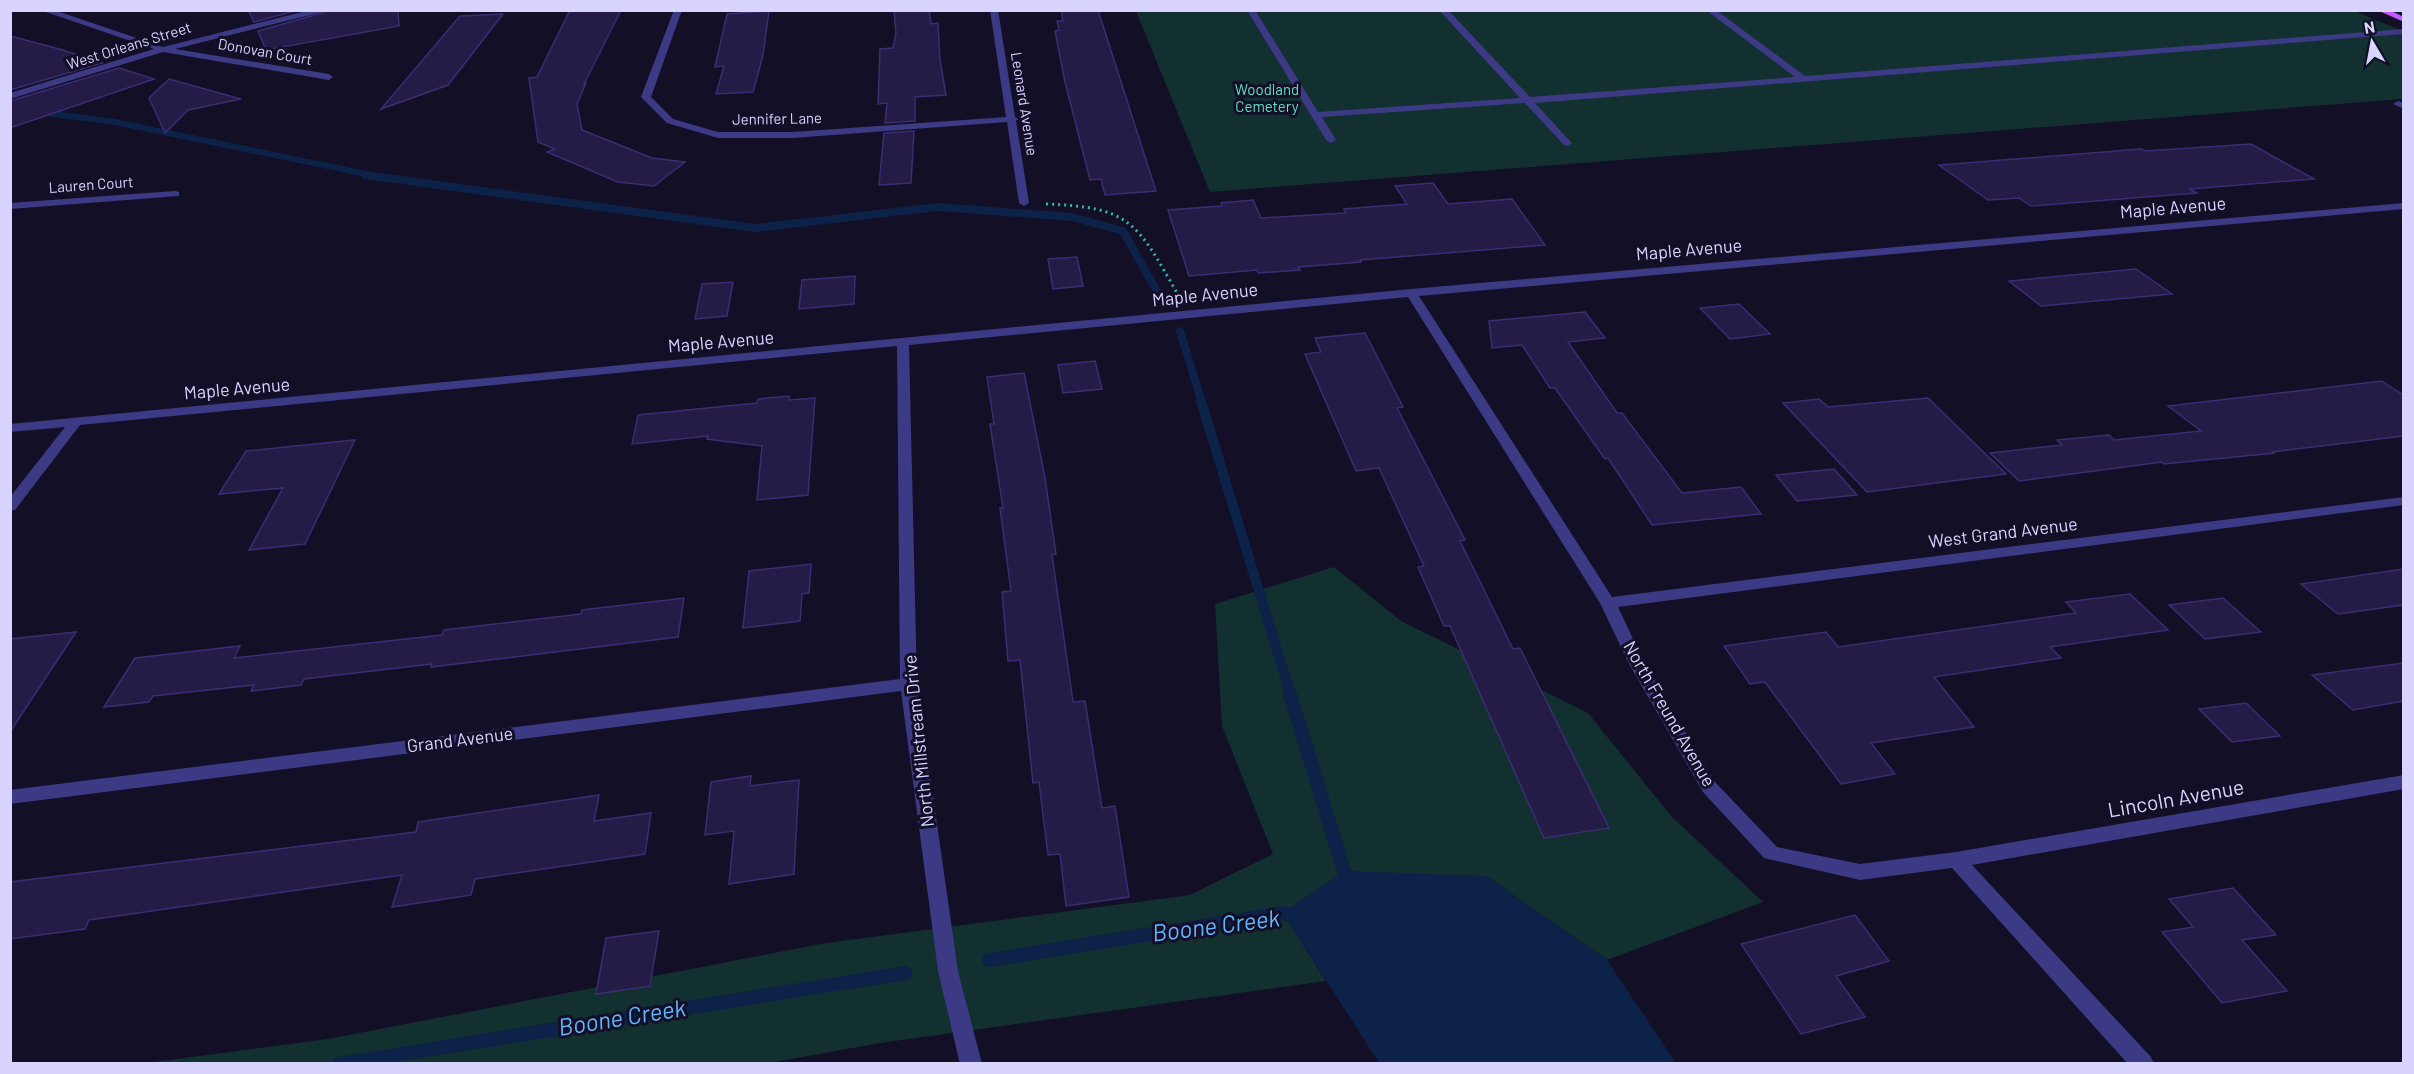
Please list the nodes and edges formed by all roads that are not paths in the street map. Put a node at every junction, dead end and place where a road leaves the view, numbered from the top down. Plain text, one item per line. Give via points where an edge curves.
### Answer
1 (44, 10) edge
2 (326, 10) edge
3 (678, 10) edge
4 (994, 10) edge
5 (1251, 10) edge
6 (1443, 10) edge
7 (1710, 10) edge
8 (2380, 10) edge
9 (2403, 20) edge
10 (2403, 31) edge
11 (162, 49) junction
12 (329, 77) dead end
13 (1802, 78) junction
14 (10, 96) edge
15 (1525, 100) junction
16 (1316, 115) junction
17 (1013, 119) junction
18 (1330, 140) dead end
19 (1567, 143) dead end
20 (175, 194) dead end
21 (1024, 203) road end
22 (10, 206) edge
23 (2403, 206) edge
24 (1411, 293) junction
25 (903, 343) junction
26 (76, 422) junction
27 (10, 428) edge
28 (2403, 501) edge
29 (10, 507) edge
30 (1608, 603) junction
31 (909, 684) junction
32 (2403, 782) edge
33 (10, 797) edge
34 (1956, 860) junction
35 (971, 1064) edge
36 (2143, 1064) edge

1 - 11 street, Donovan Court
2 - 11 street, West Orleans Street via 262,22
3 - 17 street, Jennifer Lane via 646,97 670,121 718,135 792,135
4 - 17 street, Leonard Avenue
5 - 16 street
6 - 15 street
7 - 13 street
8 - 9 main road
10 - 13 street
11 - 12 street, Donovan Court
11 - 14 street, West Orleans Street
13 - 15 street
15 - 16 street
15 - 19 street
16 - 18 street
17 - 21 street, Leonard Avenue
20 - 22 street, Lauren Court
23 - 24 street, Maple Avenue
24 - 25 street, Maple Avenue
24 - 30 street, North Freund Avenue
25 - 26 street, Maple Avenue
25 - 31 street, North Millstream Drive
26 - 27 street, Maple Avenue
26 - 29 street
28 - 30 street, West Grand Avenue
30 - 34 street, North Freund Avenue via 1636,662 1709,787 1771,853 1860,872
31 - 33 street, Grand Avenue
31 - 35 street, North Millstream Drive via 948,971
32 - 34 street, Lincoln Avenue
34 - 36 street

